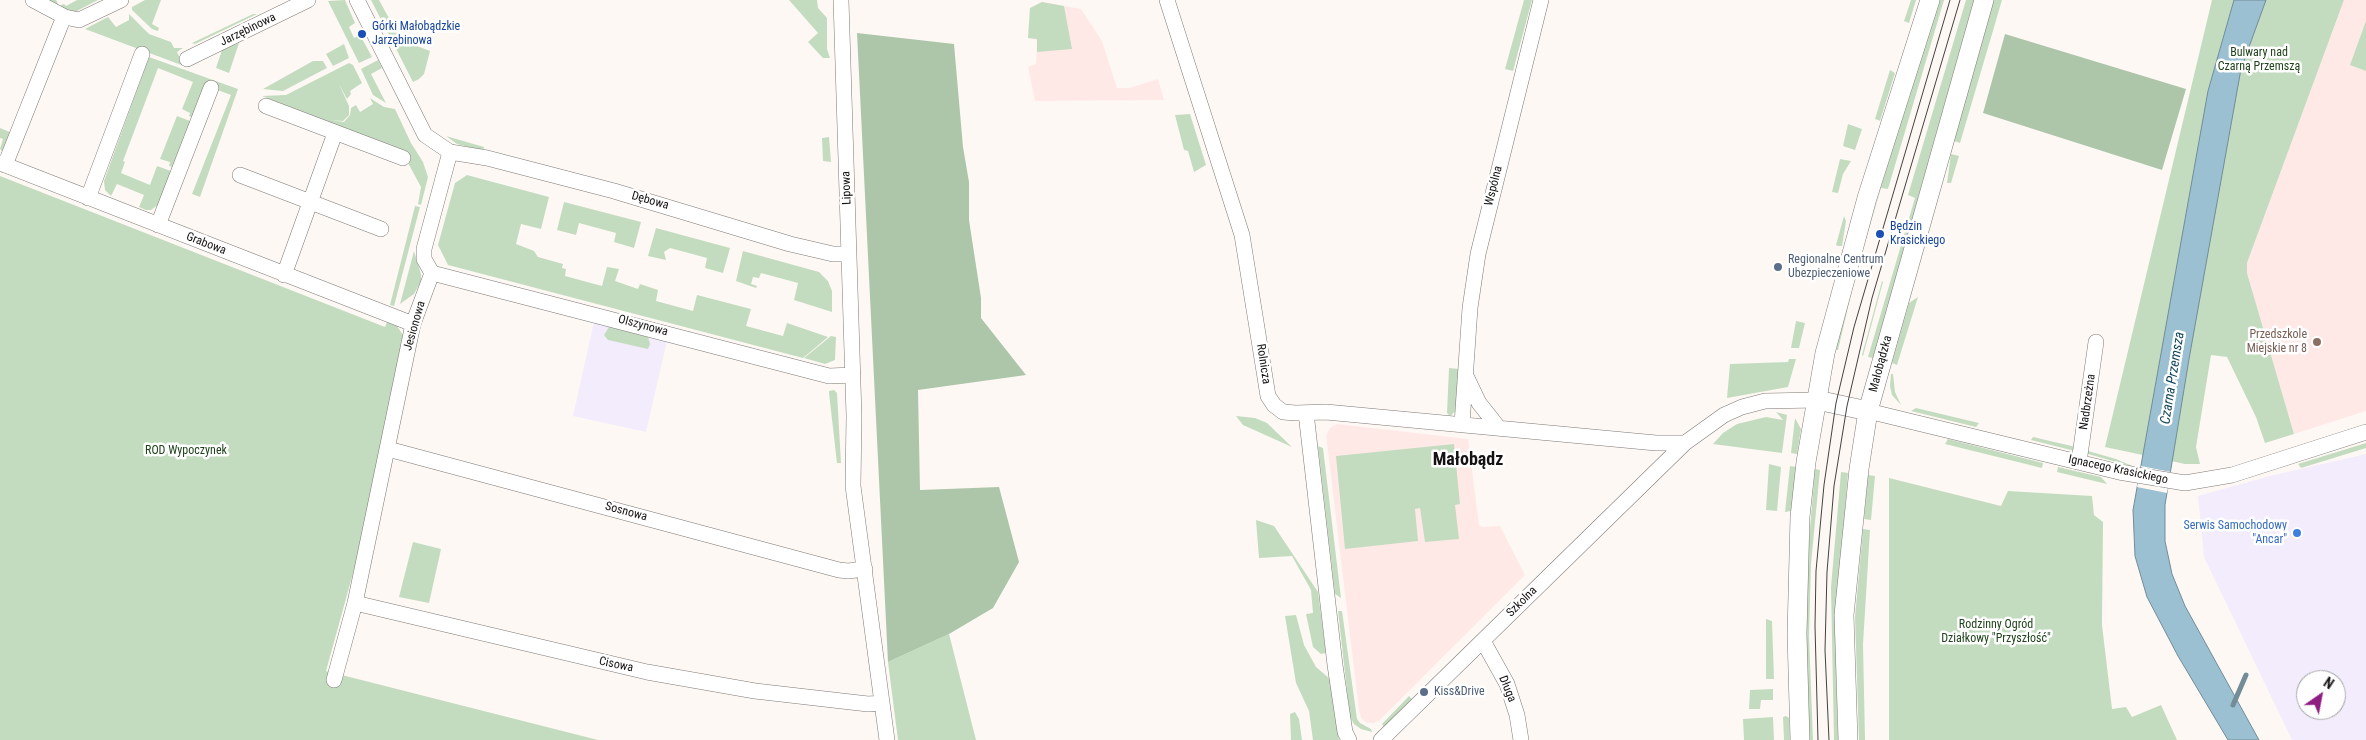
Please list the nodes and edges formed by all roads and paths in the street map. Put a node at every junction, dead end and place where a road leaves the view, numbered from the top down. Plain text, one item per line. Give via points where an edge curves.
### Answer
1 (33, 0) edge
2 (121, 0) edge
3 (308, 0) edge
4 (357, 0) edge
5 (841, 0) edge
6 (1167, 0) edge
7 (1541, 0) edge
8 (1930, 0) edge
9 (1984, 0) edge
10 (61, 24) dead end
11 (142, 54) dead end
12 (187, 59) dead end
13 (211, 88) dead end
14 (266, 106) dead end
15 (335, 133) junction
16 (450, 152) junction
17 (403, 158) dead end
18 (2, 164) edge
19 (240, 175) dead end
20 (88, 198) junction
21 (310, 203) junction
22 (158, 225) junction
23 (381, 229) dead end
24 (849, 254) junction
25 (432, 274) junction
26 (284, 275) junction
27 (413, 324) junction
28 (2096, 342) dead end
29 (853, 375) junction
30 (1467, 376) junction
31 (1817, 400) junction
32 (1868, 412) junction
33 (1306, 413) junction
34 (1462, 424) junction
35 (1498, 427) junction
36 (2366, 432) edge
37 (1656, 443) junction
38 (1685, 443) junction
39 (388, 449) junction
40 (2079, 462) junction
41 (1662, 464) junction
42 (865, 569) junction
43 (355, 603) junction
44 (1483, 641) junction
45 (334, 680) dead end
46 (882, 703) junction
47 (887, 740) edge
48 (1349, 740) edge
49 (1381, 740) edge
50 (1521, 740) edge
51 (1800, 740) edge
52 (1848, 740) edge

1 - 2 street via 65,17 79,20
3 - 12 street, Jarzębinowa
4 - 16 street via 425,136
5 - 24 street, Lipowa
6 - 33 street, Rolnicza via 1242,235 1268,396 1283,412
7 - 30 street, Wspólna via 1478,254 1470,308
8 - 31 street via 1867,198 1825,354
9 - 32 street, Małobądzka
10 - 18 street
11 - 20 street
13 - 22 street
14 - 15 street
15 - 17 street
15 - 21 street
16 - 24 street, Dębowa via 614,191 790,244 832,254
16 - 25 street via 424,249 424,259
18 - 20 street, Grabowa
19 - 21 street
20 - 22 street, Grabowa
21 - 23 street
21 - 26 street
22 - 26 street, Grabowa
24 - 29 street, Lipowa
25 - 27 street, Jesionowa
25 - 29 street, Olszynowa via 829,376
26 - 27 street, Grabowa
27 - 39 street, Jesionowa
28 - 40 street, Nadbrzeżna
29 - 42 street, Lipowa via 853,486
30 - 34 street, Wspólna
30 - 35 street, Wspólna via 1479,403
31 - 32 street
31 - 38 street, Szkolna via 1765,401 1742,407 1724,415
31 - 51 street via 1802,496 1797,568
32 - 40 street, Ignacego Krasickiego
32 - 52 street, Małobądzka via 1844,615
33 - 34 street
33 - 48 street via 1345,732
34 - 35 street
35 - 37 street
36 - 40 street, Ignacego Krasickiego via 2232,475 2197,482 2170,482
37 - 38 street
37 - 41 street via 1663,456
38 - 41 street, Szkolna
39 - 42 street, Sosnowa via 839,570
39 - 43 street, Jesionowa
41 - 44 street, Szkolna
42 - 46 street, Lipowa
43 - 45 street, Jesionowa
43 - 46 street, Cisowa via 647,672 755,691
44 - 49 street, Szkolna
44 - 50 street, Długa via 1507,684
46 - 47 street, Lipowa

